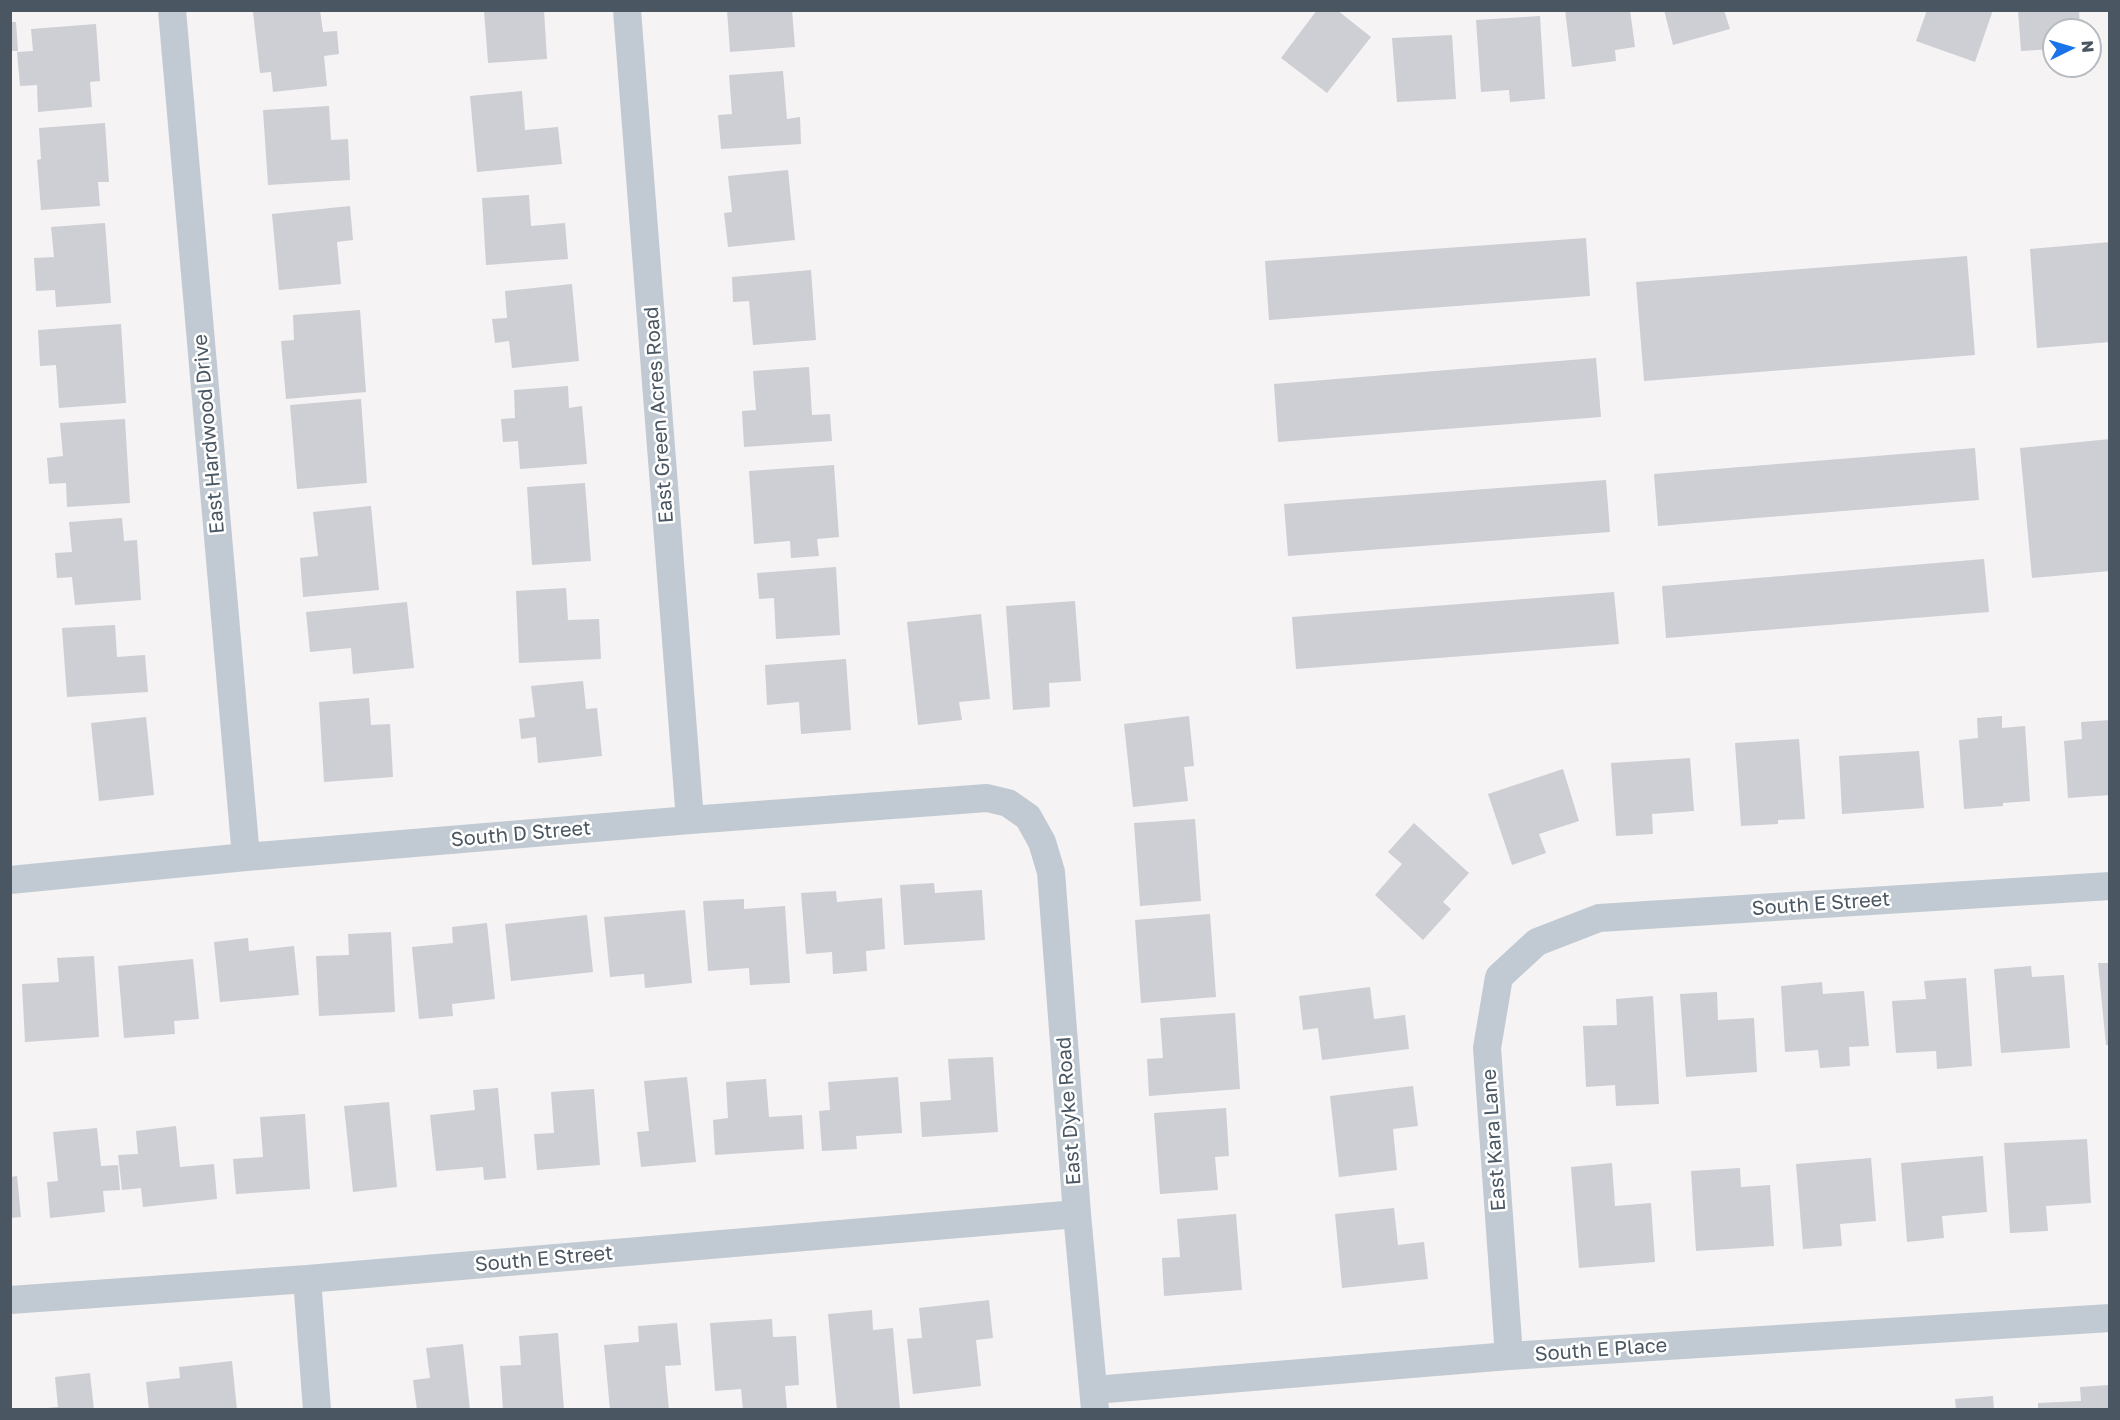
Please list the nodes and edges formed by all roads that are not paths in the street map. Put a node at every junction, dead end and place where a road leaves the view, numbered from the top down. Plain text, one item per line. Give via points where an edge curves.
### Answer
1 (172, 10) edge
2 (627, 10) edge
3 (1028, 817) joint
4 (690, 820) junction
5 (246, 857) junction
6 (10, 879) edge
7 (2109, 886) edge
8 (1537, 942) joint
9 (1077, 1214) junction
10 (307, 1279) junction
11 (10, 1300) edge
12 (2109, 1318) edge
13 (1509, 1356) junction
14 (1094, 1400) edge
15 (317, 1410) edge

1 - 5 street, East Hardwood Drive
2 - 4 street, East Green Acres Road
3 - 4 street, South D Street via 1008,803 987,798
3 - 9 street, East Dyke Road via 1042,842 1051,872
4 - 5 street, South D Street
5 - 6 street, South D Street
7 - 8 street, South E Street via 1599,918
8 - 13 street, East Kara Lane via 1499,977 1487,1048
9 - 10 street, South E Street
9 - 14 street, East Dyke Road
10 - 11 street, South E Street
10 - 15 street
12 - 13 street, South E Place
13 - 14 street, South E Place

